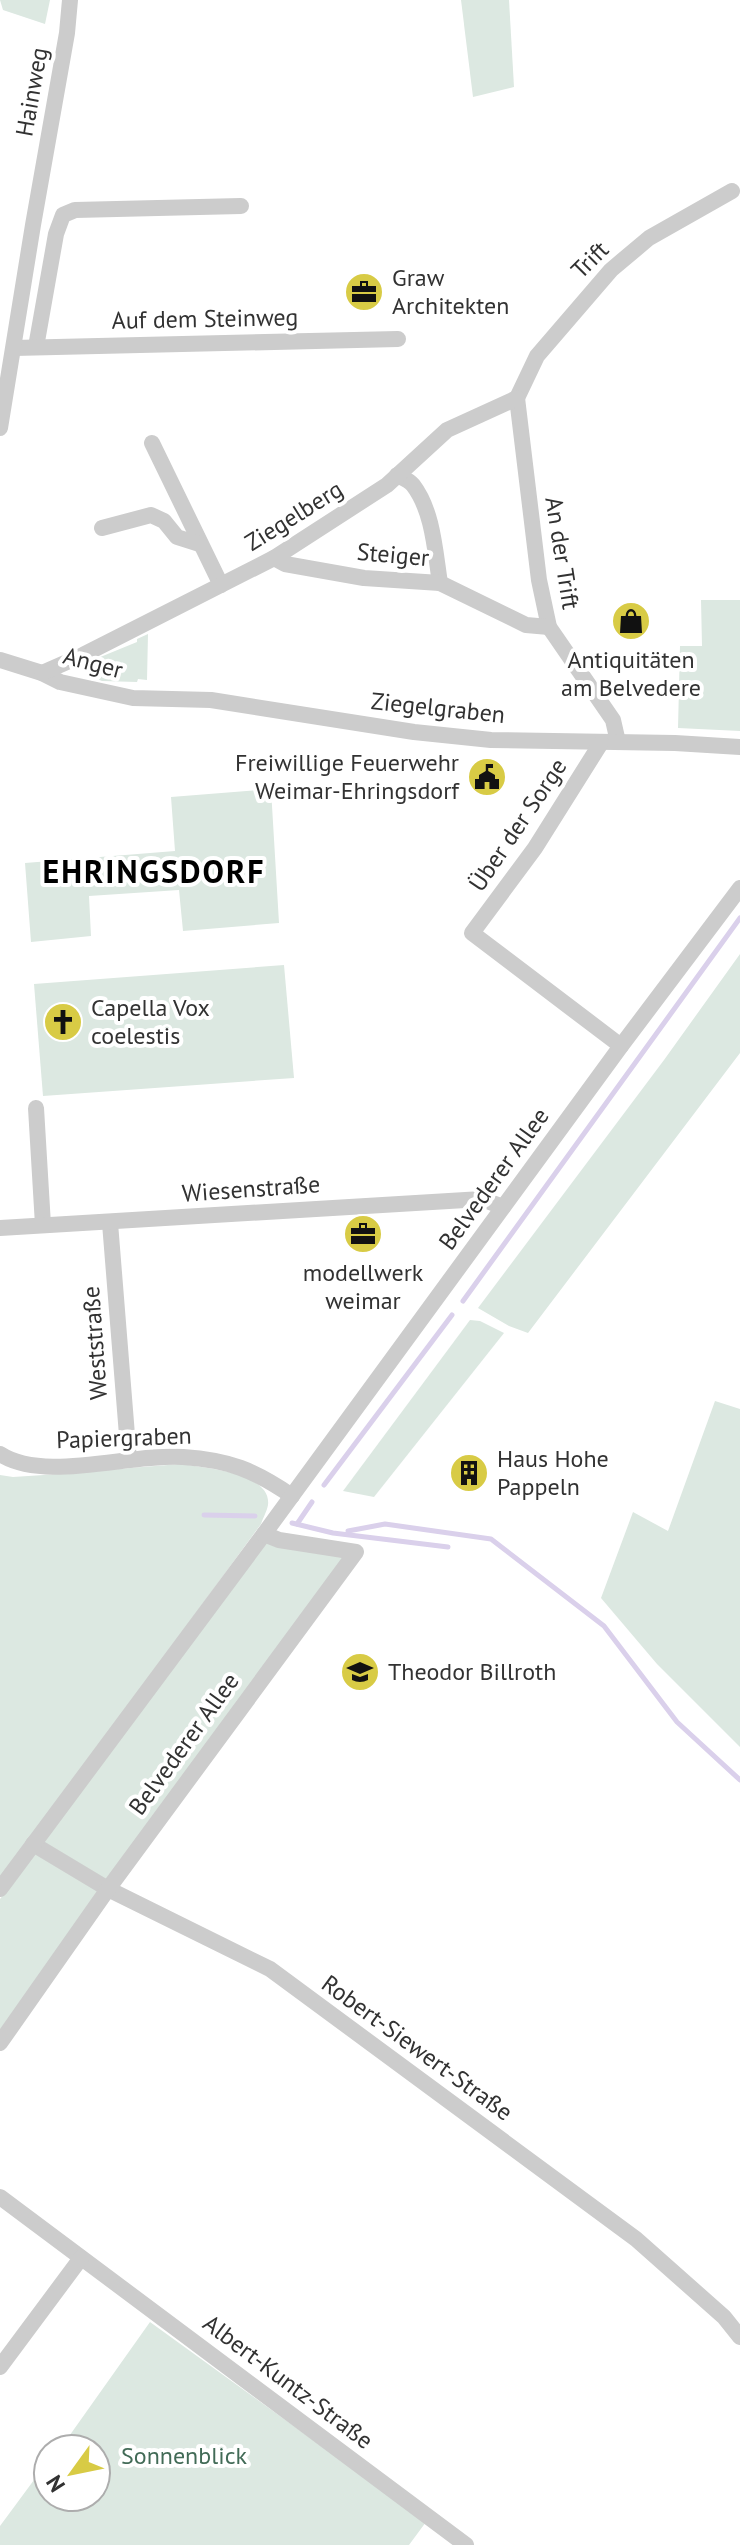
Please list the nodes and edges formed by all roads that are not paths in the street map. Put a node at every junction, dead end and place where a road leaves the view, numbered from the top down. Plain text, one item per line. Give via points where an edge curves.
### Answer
1 (70, 0) edge
2 (732, 191) dead end
3 (241, 206) dead end
4 (398, 339) dead end
5 (36, 347) junction
6 (14, 348) junction
7 (517, 398) junction
8 (0, 428) edge
9 (152, 443) dead end
10 (397, 475) junction
11 (102, 528) dead end
12 (199, 544) junction
13 (274, 558) junction
14 (440, 583) junction
15 (221, 585) junction
16 (549, 627) junction
17 (83, 655) joint
18 (0, 660) edge
19 (42, 673) junction
20 (133, 698) joint
21 (610, 742) junction
22 (740, 747) edge
23 (740, 888) edge
24 (621, 1046) junction
25 (36, 1108) dead end
26 (503, 1207) junction
27 (110, 1223) junction
28 (43, 1225) junction
29 (0, 1228) edge
30 (0, 1454) edge
31 (129, 1460) junction
32 (292, 1496) junction
33 (264, 1534) junction
34 (33, 1844) junction
35 (0, 1889) edge
36 (108, 1889) junction
37 (0, 2043) edge
38 (0, 2197) edge
39 (81, 2258) junction
40 (740, 2337) edge
41 (0, 2367) edge
42 (466, 2545) edge

1 - 6 street, Hainweg
2 - 7 street, Trift via 649,238 611,270 537,356
3 - 5 street via 75,210 63,215
4 - 5 street, Auf dem Steinweg
5 - 6 street, Auf dem Steinweg
6 - 8 street, Hainweg
7 - 10 street, Ziegelberg via 447,430
7 - 16 street, An der Trift
9 - 12 street
10 - 13 street, Ziegelberg
10 - 14 street via 412,482 422,500
11 - 12 street via 151,515 177,537
12 - 15 street
13 - 14 street, Steiger via 338,574
13 - 15 street, Ziegelberg
14 - 16 street, Steiger via 526,625
15 - 17 street, Ziegelberg
16 - 21 street, An der Trift via 613,720
17 - 19 street, Anger
18 - 19 street, Anger
19 - 20 street, Anger
20 - 21 street, Ziegelgraben via 211,700 491,740
21 - 22 street, Ziegelgraben
21 - 24 street, Über der Sorge via 472,933
23 - 24 street, Belvederer Allee
24 - 26 street, Belvederer Allee
25 - 28 street
26 - 27 street, Wiesenstraße via 482,1199
26 - 32 street, Belvederer Allee
27 - 28 street, Wiesenstraße
27 - 31 street, Weststraße
28 - 29 street, Wiesenstraße
30 - 31 street, Papiergraben via 17,1464 58,1466
31 - 32 street, Papiergraben via 214,1461 259,1474
32 - 33 street, Belvederer Allee
33 - 34 street, Belvederer Allee
33 - 36 street, Belvederer Allee via 356,1552
34 - 35 street, Belvederer Allee
34 - 36 street, Robert-Siewert-Straße
36 - 37 street, Belvederer Allee
36 - 40 street, Robert-Siewert-Straße via 270,1969 636,2239
38 - 39 street, Albert-Kuntz-Straße
39 - 41 street
39 - 42 street, Albert-Kuntz-Straße

